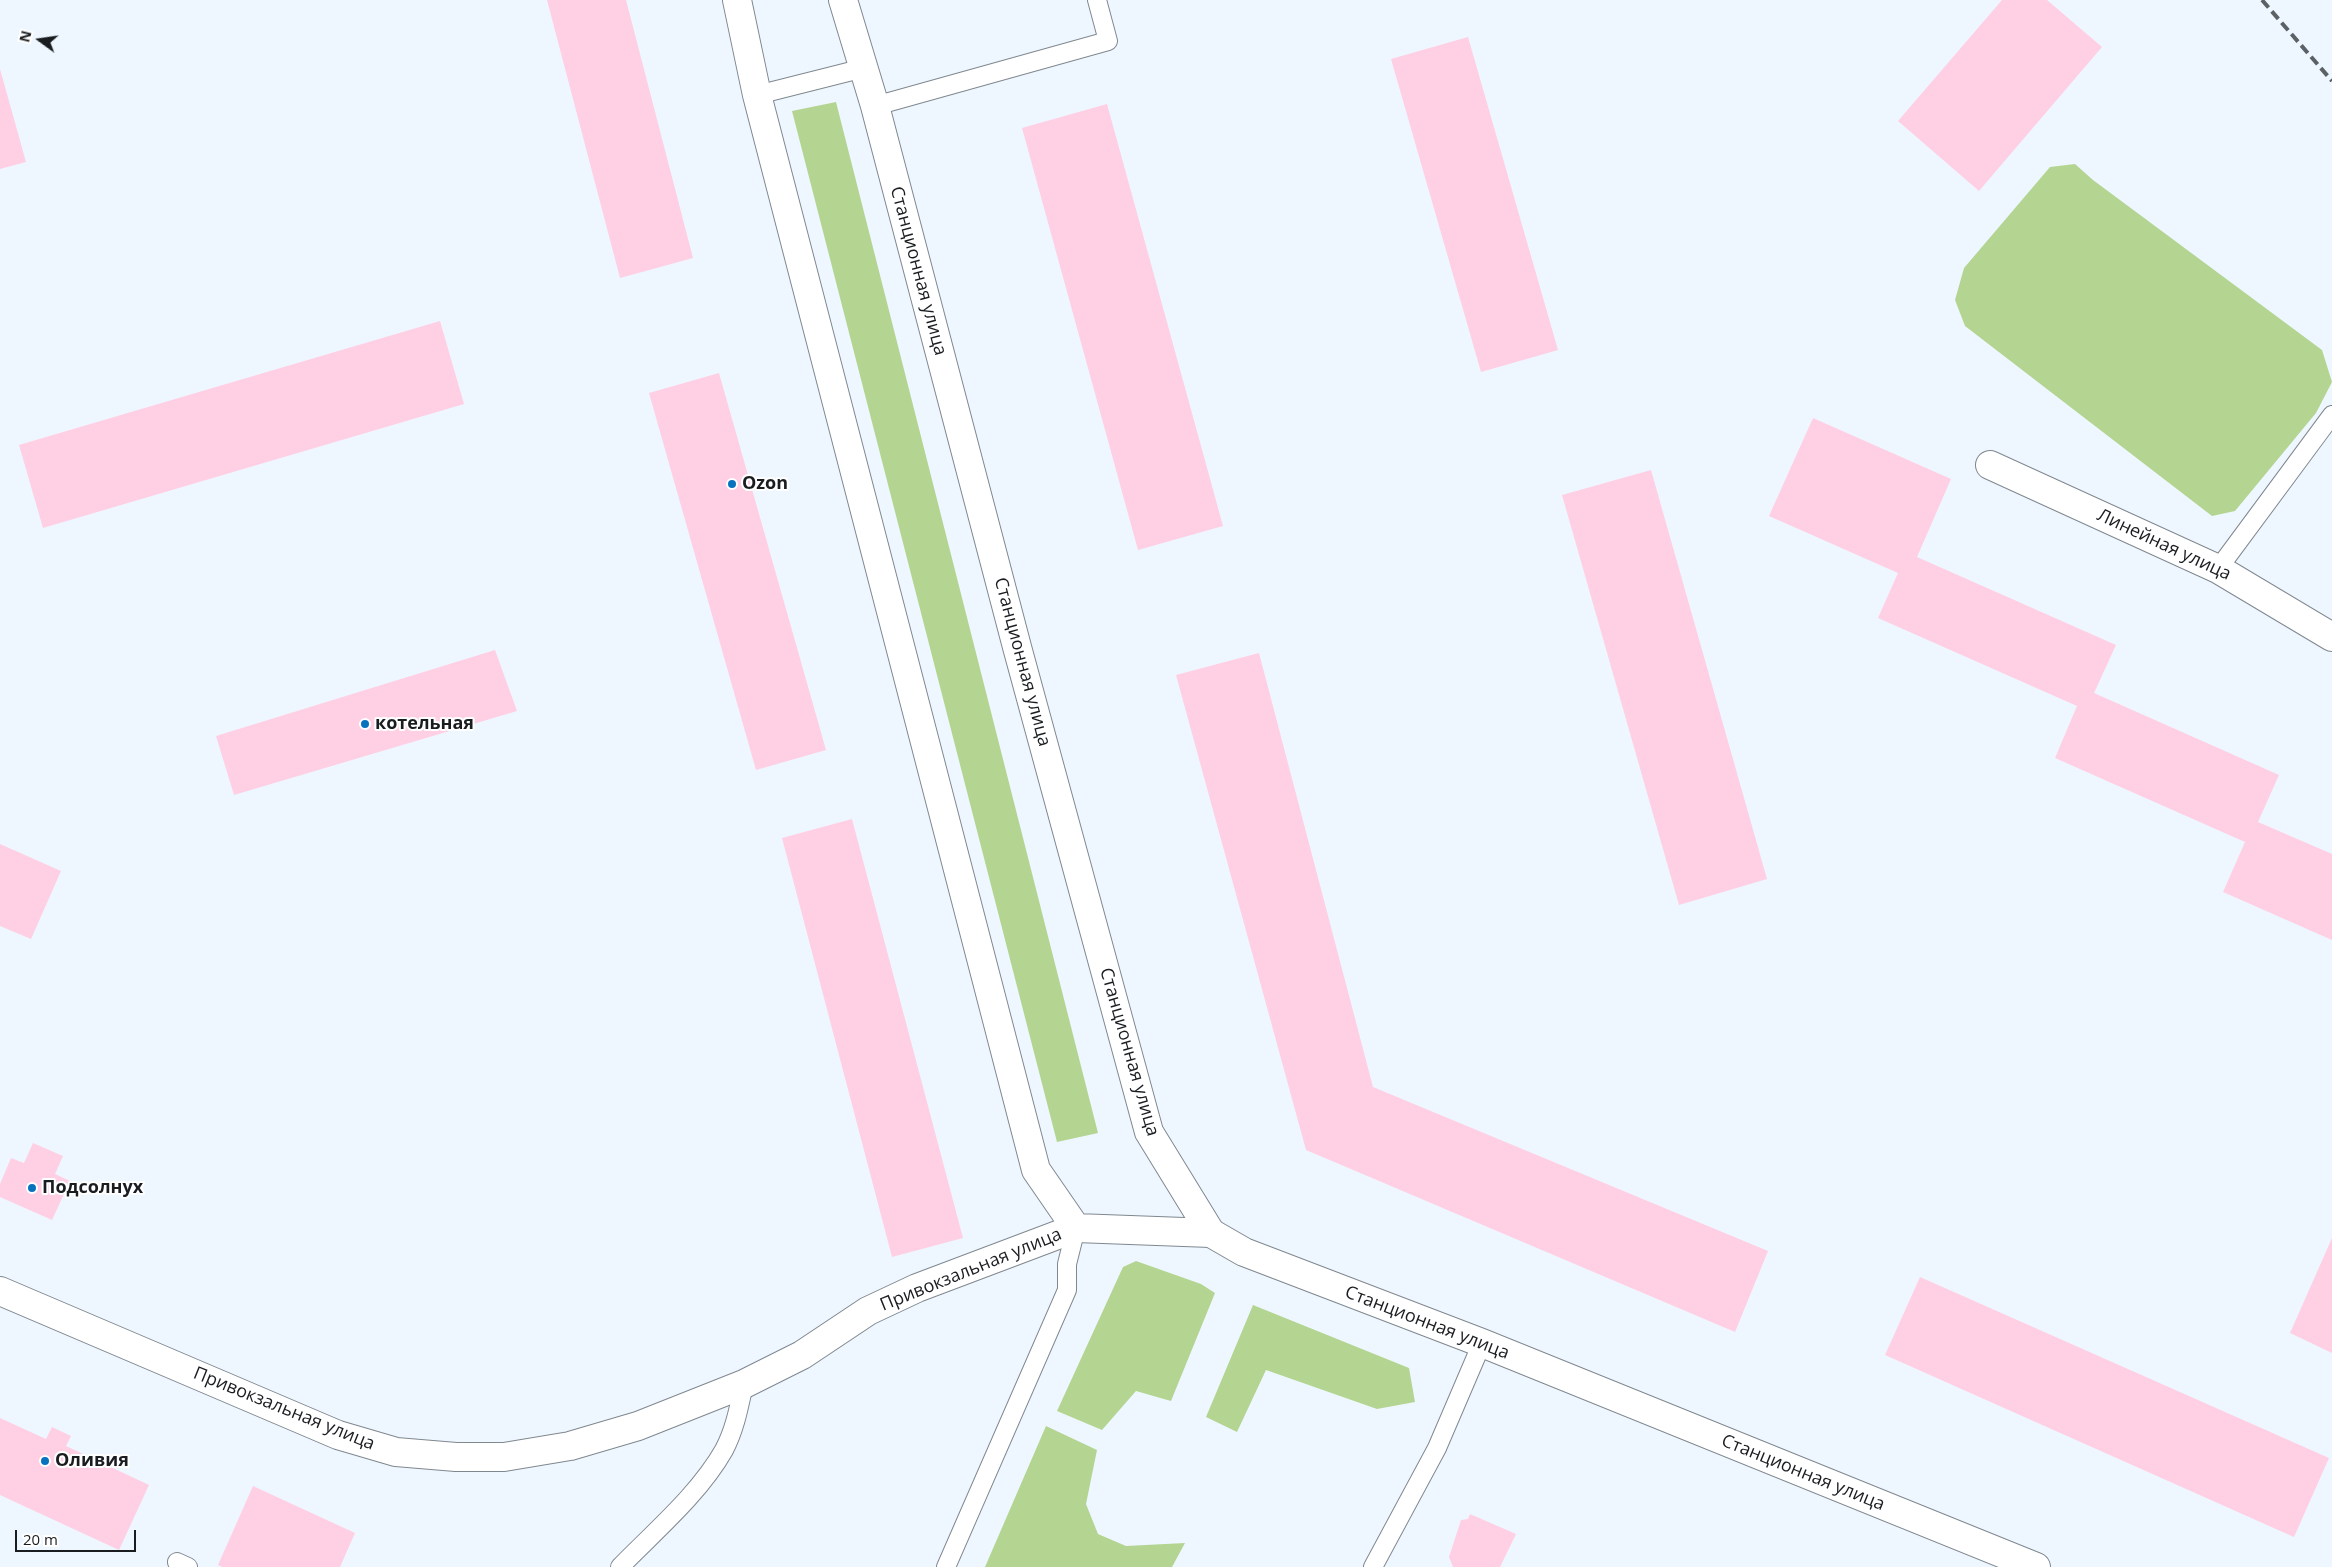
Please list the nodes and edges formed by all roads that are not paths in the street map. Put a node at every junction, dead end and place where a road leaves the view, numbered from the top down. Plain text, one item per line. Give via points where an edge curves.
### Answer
1 (737, 0) edge
2 (843, 0) edge
3 (1097, 0) edge
4 (864, 68) junction
5 (757, 95) junction
6 (874, 106) junction
7 (2332, 415) edge
8 (1990, 465) dead end
9 (2218, 569) junction
10 (2332, 637) edge
11 (1076, 1228) junction
12 (1211, 1234) junction
13 (0, 1291) edge
14 (1482, 1343) junction
15 (744, 1384) junction
16 (620, 1567) edge
17 (946, 1567) edge
18 (1373, 1567) edge
19 (2036, 1567) edge

1 - 5 street
2 - 4 street, Станционная улица
3 - 6 lane via 1108,41
4 - 5 lane
4 - 6 street, Станционная улица
5 - 11 street via 1036,1170
6 - 12 street, Станционная улица via 1149,1132
7 - 9 lane
8 - 9 street, Линейная улица
9 - 10 street, Линейная улица
11 - 12 street
11 - 15 street, Привокзальная улица via 868,1311 802,1355
11 - 17 lane via 1067,1264 1067,1290
12 - 14 street, Станционная улица via 1244,1252
13 - 15 street, Привокзальная улица via 338,1435 396,1452 504,1457 570,1446 638,1426
14 - 18 lane via 1437,1448
14 - 19 street, Станционная улица
15 - 16 lane via 736,1421 724,1450 694,1490

